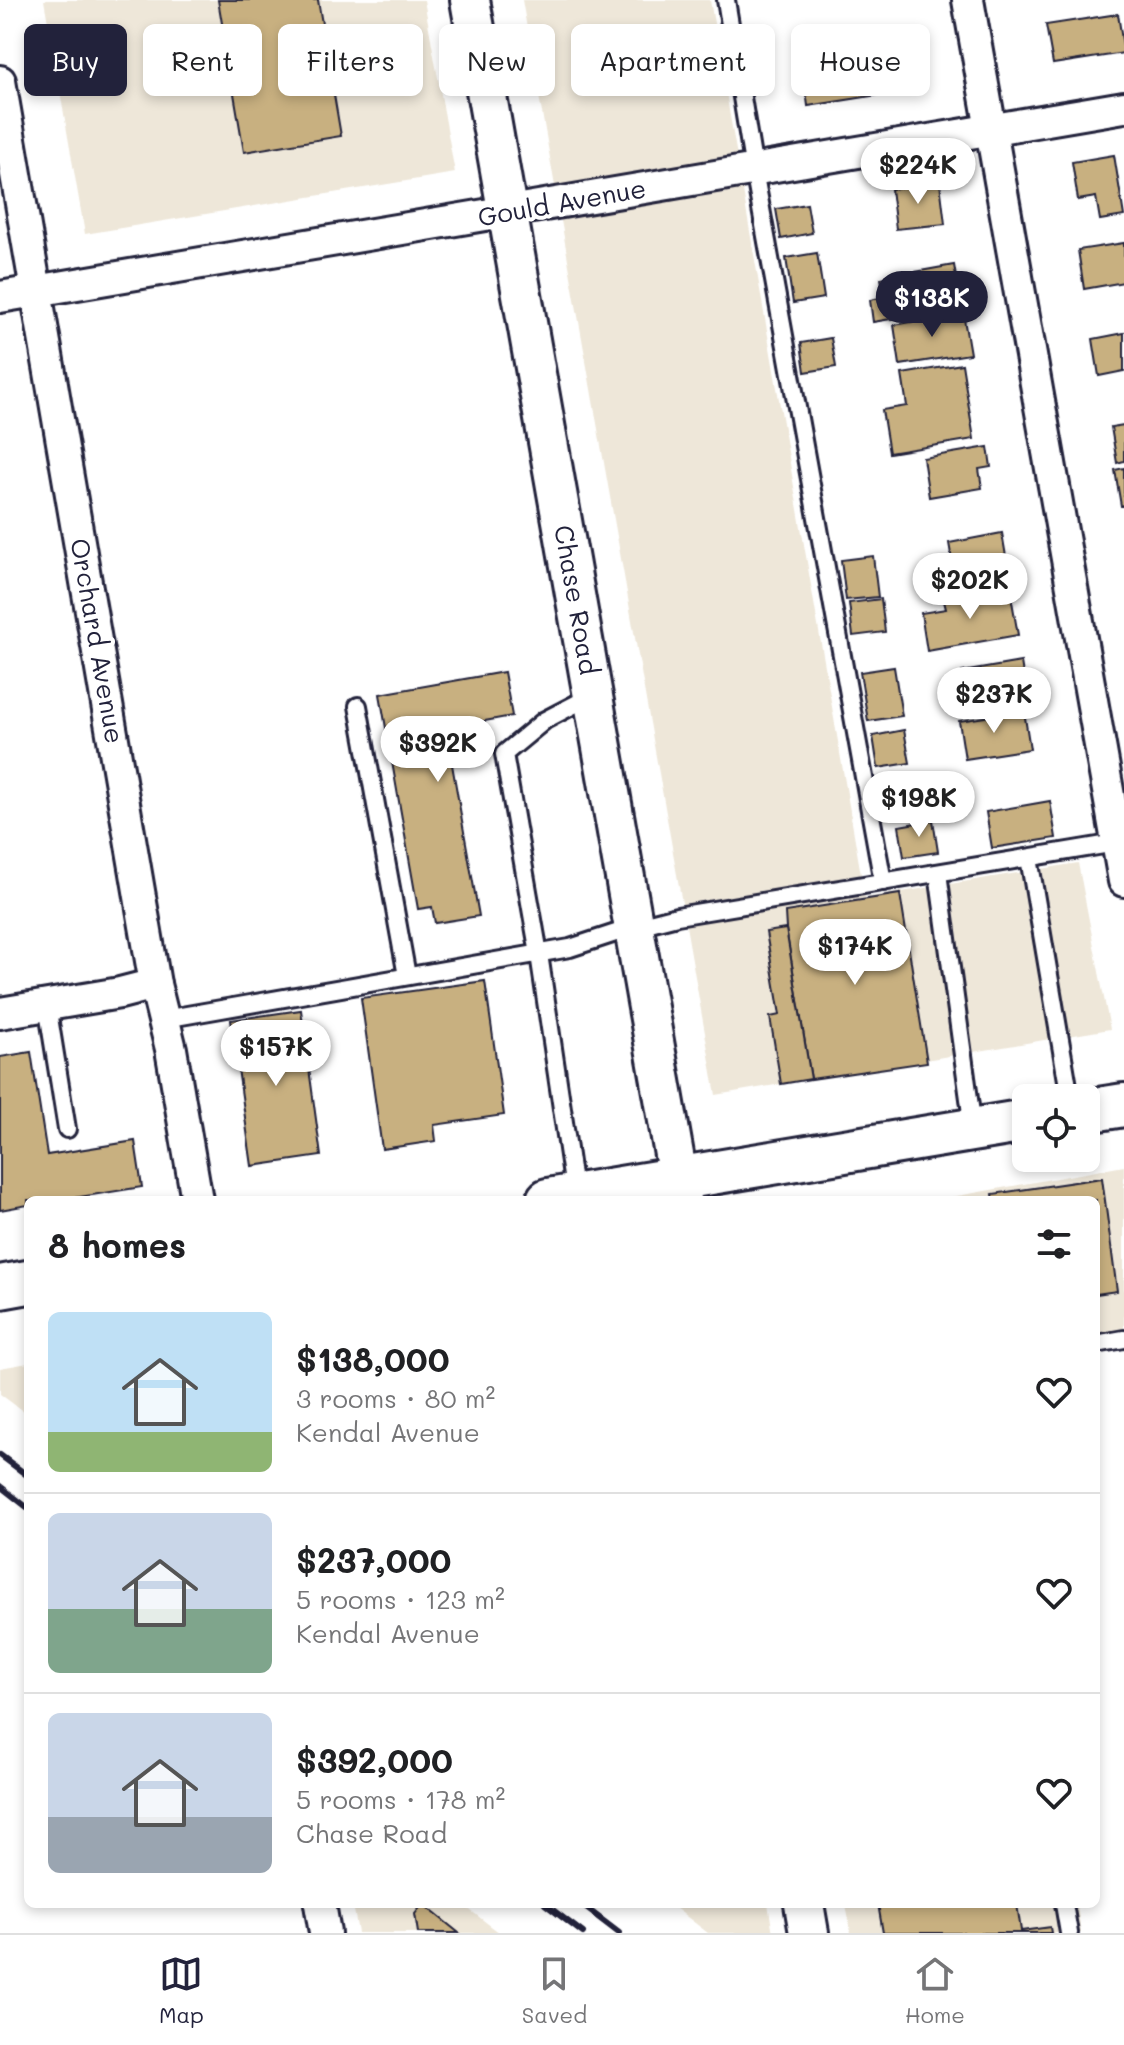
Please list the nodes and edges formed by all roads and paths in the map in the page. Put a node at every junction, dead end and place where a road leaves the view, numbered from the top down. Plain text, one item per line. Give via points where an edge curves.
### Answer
1 (470, 0) edge
2 (726, 0) edge
3 (968, 0) edge
4 (0, 81) edge
5 (1124, 107) edge
6 (991, 129) junction
7 (754, 170) junction
8 (507, 213) junction
9 (37, 291) junction
10 (0, 297) edge
11 (593, 695) junction
12 (358, 706) dead end
13 (1121, 843) edge
14 (1029, 858) junction
15 (938, 873) junction
16 (1124, 881) edge
17 (883, 882) junction
18 (634, 927) junction
19 (539, 954) junction
20 (407, 976) junction
21 (155, 984) junction
22 (47, 1005) junction
23 (0, 1013) edge
24 (164, 1019) junction
25 (1068, 1084) edge
26 (1124, 1105) edge
27 (1100, 1109) edge
28 (1012, 1123) edge
29 (67, 1129) dead end
30 (973, 1130) junction
31 (680, 1190) edge
32 (196, 1196) edge
33 (561, 1196) edge
34 (591, 1196) edge
35 (24, 1283) edge
36 (0, 1287) edge
37 (1124, 1339) edge
38 (1100, 1343) edge
39 (321, 1908) edge
40 (805, 1908) edge
41 (1065, 1908) edge
42 (325, 1933) edge
43 (809, 1933) edge
44 (1069, 1933) edge

1 - 8 street, Chase Road
2 - 7 lane
3 - 6 street
4 - 9 street, Orchard Avenue
5 - 6 street, Gould Avenue
6 - 7 street, Gould Avenue
6 - 13 street
7 - 8 street, Gould Avenue
7 - 17 lane
8 - 9 street, Gould Avenue
8 - 11 street, Chase Road
9 - 10 street, Gould Avenue
9 - 21 street, Orchard Avenue
11 - 18 street, Chase Road
11 - 19 lane via 545,720 504,754
12 - 20 lane
13 - 14 lane
13 - 16 street
14 - 15 lane
14 - 25 lane
15 - 17 lane
15 - 30 lane
17 - 18 lane
18 - 19 lane
18 - 31 street, Chase Road
19 - 20 lane
19 - 33 lane
20 - 24 lane
21 - 22 street
21 - 24 street, Orchard Avenue
22 - 23 street
22 - 29 lane
24 - 32 street, Orchard Avenue
26 - 27 main road
28 - 30 main road
30 - 31 main road
31 - 34 main road
35 - 36 main road
37 - 38 lane
39 - 42 street
40 - 43 street
41 - 44 lane

